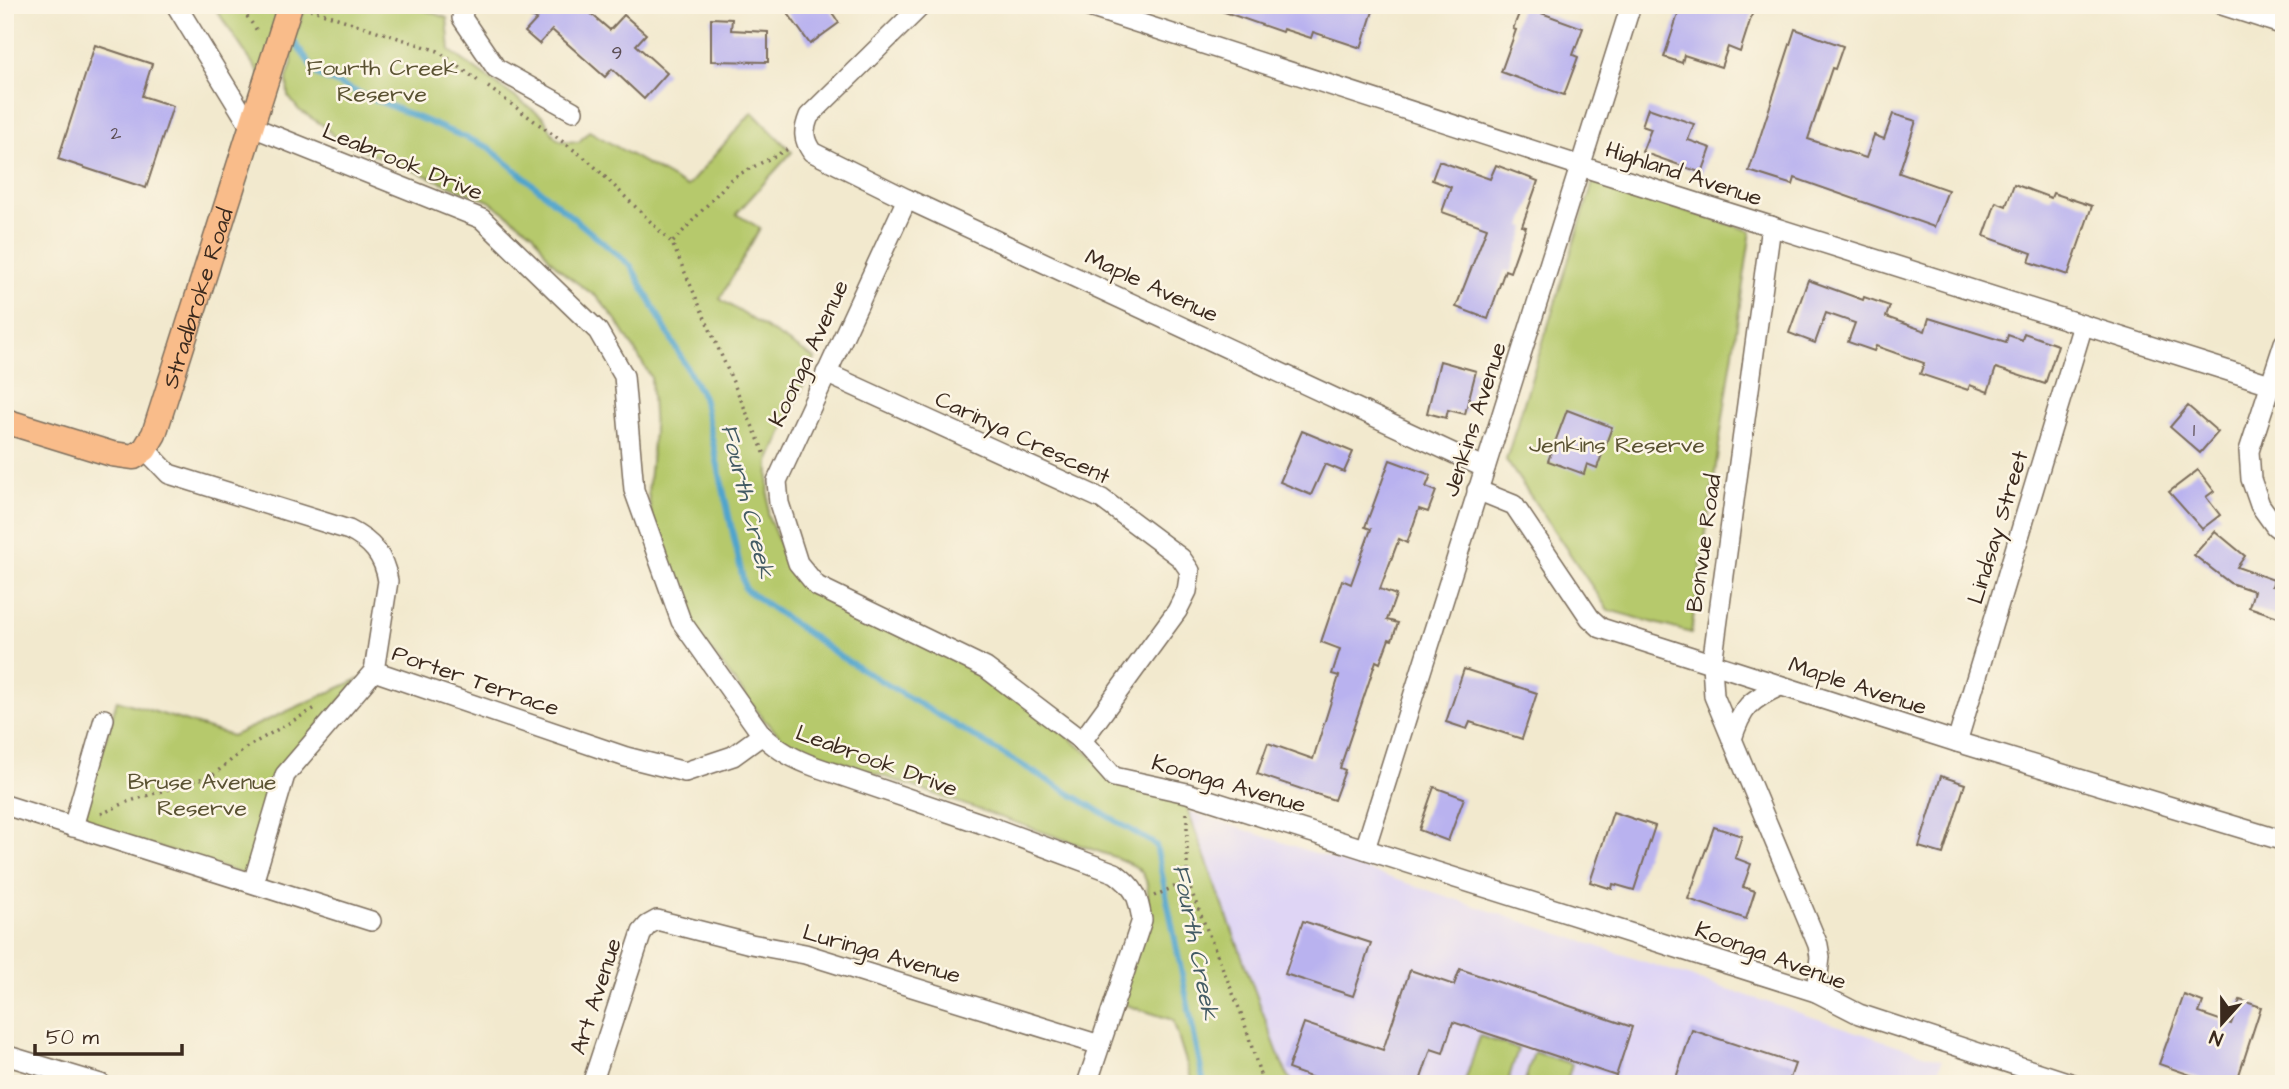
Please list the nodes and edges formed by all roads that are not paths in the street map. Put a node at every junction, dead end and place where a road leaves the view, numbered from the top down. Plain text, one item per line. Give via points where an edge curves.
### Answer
1 (176, 5) edge
2 (290, 5) edge
3 (464, 5) edge
4 (922, 5) edge
5 (1083, 5) edge
6 (1631, 5) edge
7 (2222, 5) edge
8 (2284, 25) edge
9 (573, 111) dead end
10 (250, 125) junction
11 (1581, 166) junction
12 (906, 199) junction
13 (1771, 226) junction
14 (2083, 325) junction
15 (2284, 343) edge
16 (826, 373) junction
17 (2270, 384) junction
18 (5, 421) edge
19 (145, 449) junction
20 (1485, 468) junction
21 (1477, 490) junction
22 (2284, 533) edge
23 (1712, 664) junction
24 (374, 671) junction
25 (1780, 686) junction
26 (104, 719) dead end
27 (762, 734) junction
28 (1732, 739) junction
29 (1082, 741) junction
30 (1957, 742) junction
31 (5, 805) edge
32 (74, 827) junction
33 (2284, 841) edge
34 (1365, 849) junction
35 (253, 883) junction
36 (371, 921) dead end
37 (648, 925) joint
38 (1816, 992) junction
39 (1100, 1045) junction
40 (5, 1055) edge
41 (101, 1084) edge
42 (592, 1084) edge
43 (1087, 1084) edge
44 (2073, 1084) edge

1 - 10 street
2 - 10 main road, Stradbroke Road
3 - 9 street via 462,18 496,68
4 - 12 street, Maple Avenue via 809,116 804,128 804,140 812,152
5 - 11 street, Highland Avenue
6 - 11 street, Jenkins Avenue
7 - 8 street
10 - 19 main road, Stradbroke Road via 154,434
10 - 27 street, Leabrook Drive via 482,219 598,331 624,376 634,491 681,621
11 - 13 street, Highland Avenue
11 - 20 street, Jenkins Avenue
12 - 16 street, Koonga Avenue
12 - 20 street, Maple Avenue
13 - 14 street, Highland Avenue
13 - 23 street, Bonvue Road
14 - 17 street, Highland Avenue
14 - 30 street, Lindsay Street
15 - 17 street
16 - 29 street, Koonga Avenue via 777,481 797,563 817,586 986,668
16 - 29 street, Carinya Crescent via 1102,499 1181,558 1190,571 1177,611
17 - 22 street via 2249,460 2260,505
18 - 19 main road via 112,454 134,457
19 - 24 street, Porter Terrace via 169,474 367,539 379,552 388,581
20 - 21 street, Jenkins Avenue
21 - 23 street, Maple Avenue via 1514,505 1601,628
21 - 34 street, Jenkins Avenue
23 - 25 street, Maple Avenue
23 - 28 street, Bonvue Road via 1714,696
24 - 27 street, Porter Terrace via 626,757 685,772 733,756
24 - 35 street via 285,775
25 - 28 street via 1755,698 1738,720
25 - 30 street, Maple Avenue
26 - 32 street
27 - 39 street, Leabrook Drive via 792,758 1115,873 1133,887 1142,920
28 - 38 street, Bonvue Road via 1818,945
29 - 34 street, Koonga Avenue via 1114,777 1187,793
30 - 33 street, Maple Avenue
31 - 32 street
32 - 35 street
34 - 38 street, Koonga Avenue
35 - 36 street
37 - 39 street, Luringa Avenue via 657,920 805,954
37 - 42 street, Art Avenue
38 - 44 street, Koonga Avenue via 1858,1014
39 - 43 street
40 - 41 street

